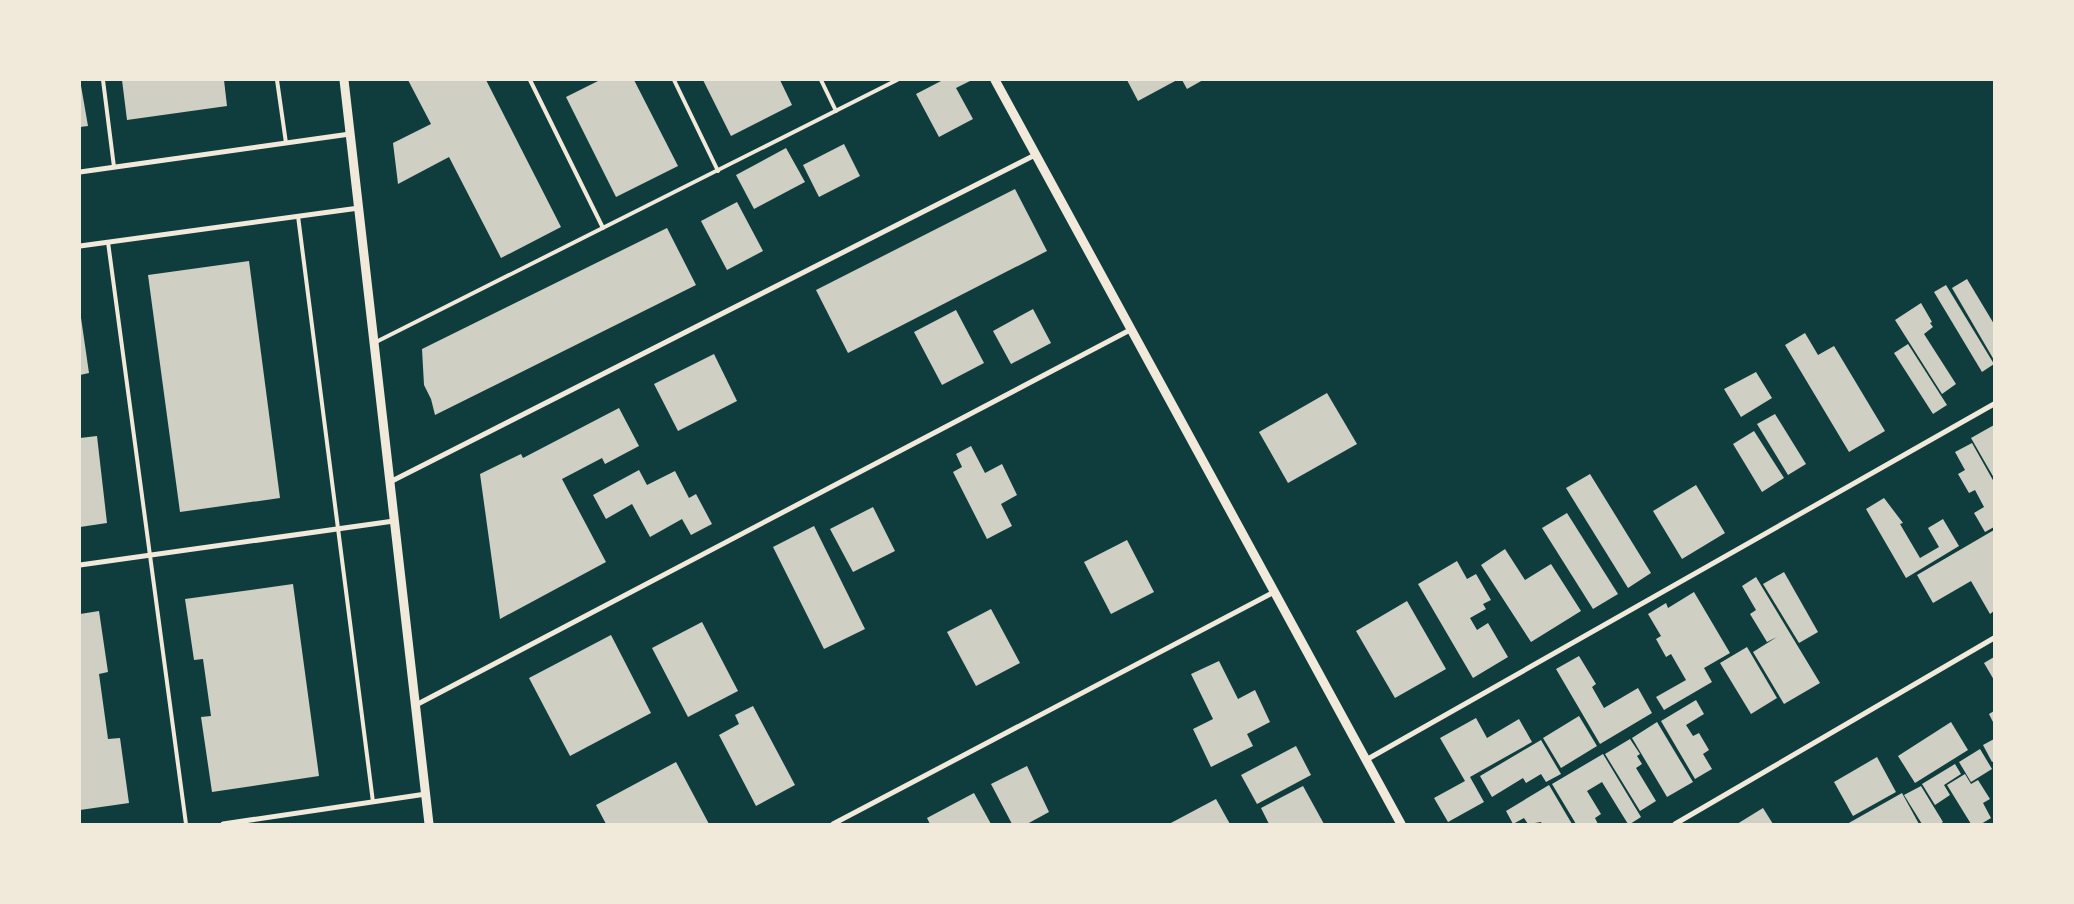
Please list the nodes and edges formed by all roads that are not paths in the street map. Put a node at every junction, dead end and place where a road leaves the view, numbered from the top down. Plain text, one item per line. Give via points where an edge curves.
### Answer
1 (103, 80) edge
2 (277, 80) edge
3 (344, 80) edge
4 (530, 80) edge
5 (674, 80) edge
6 (821, 80) edge
7 (897, 80) edge
8 (995, 80) edge
9 (836, 111) junction
10 (350, 134) junction
11 (286, 143) junction
12 (1035, 154) junction
13 (114, 167) junction
14 (718, 171) junction
15 (80, 172) edge
16 (359, 208) junction
17 (298, 216) junction
18 (603, 228) junction
19 (108, 242) junction
20 (80, 246) edge
21 (1130, 330) junction
22 (374, 343) junction
23 (1994, 404) edge
24 (390, 482) junction
25 (394, 521) junction
26 (338, 529) junction
27 (150, 555) junction
28 (80, 565) edge
29 (1274, 592) junction
30 (1994, 638) edge
31 (416, 706) junction
32 (1366, 760) junction
33 (426, 794) junction
34 (373, 802) junction
35 (186, 824) edge
36 (223, 824) edge
37 (429, 824) edge
38 (834, 824) edge
39 (1401, 824) edge
40 (1675, 824) edge

1 - 13 lane
2 - 11 lane
3 - 10 street
4 - 18 lane
5 - 14 lane
6 - 9 lane
7 - 9 lane
8 - 12 street
9 - 14 lane
10 - 11 street
10 - 16 street
11 - 13 street
12 - 21 street
12 - 24 street
13 - 15 street
14 - 18 lane
16 - 17 street
16 - 22 street
17 - 19 street
17 - 26 lane
18 - 22 lane
19 - 20 street
19 - 27 lane
21 - 29 street
21 - 31 street
22 - 24 street
23 - 32 street
24 - 25 street
25 - 26 street
25 - 31 street
26 - 27 street
26 - 34 lane
27 - 28 street
27 - 35 lane
29 - 32 street
29 - 38 street
30 - 40 street
31 - 33 street
32 - 39 street
33 - 34 street
33 - 37 street
34 - 36 street

